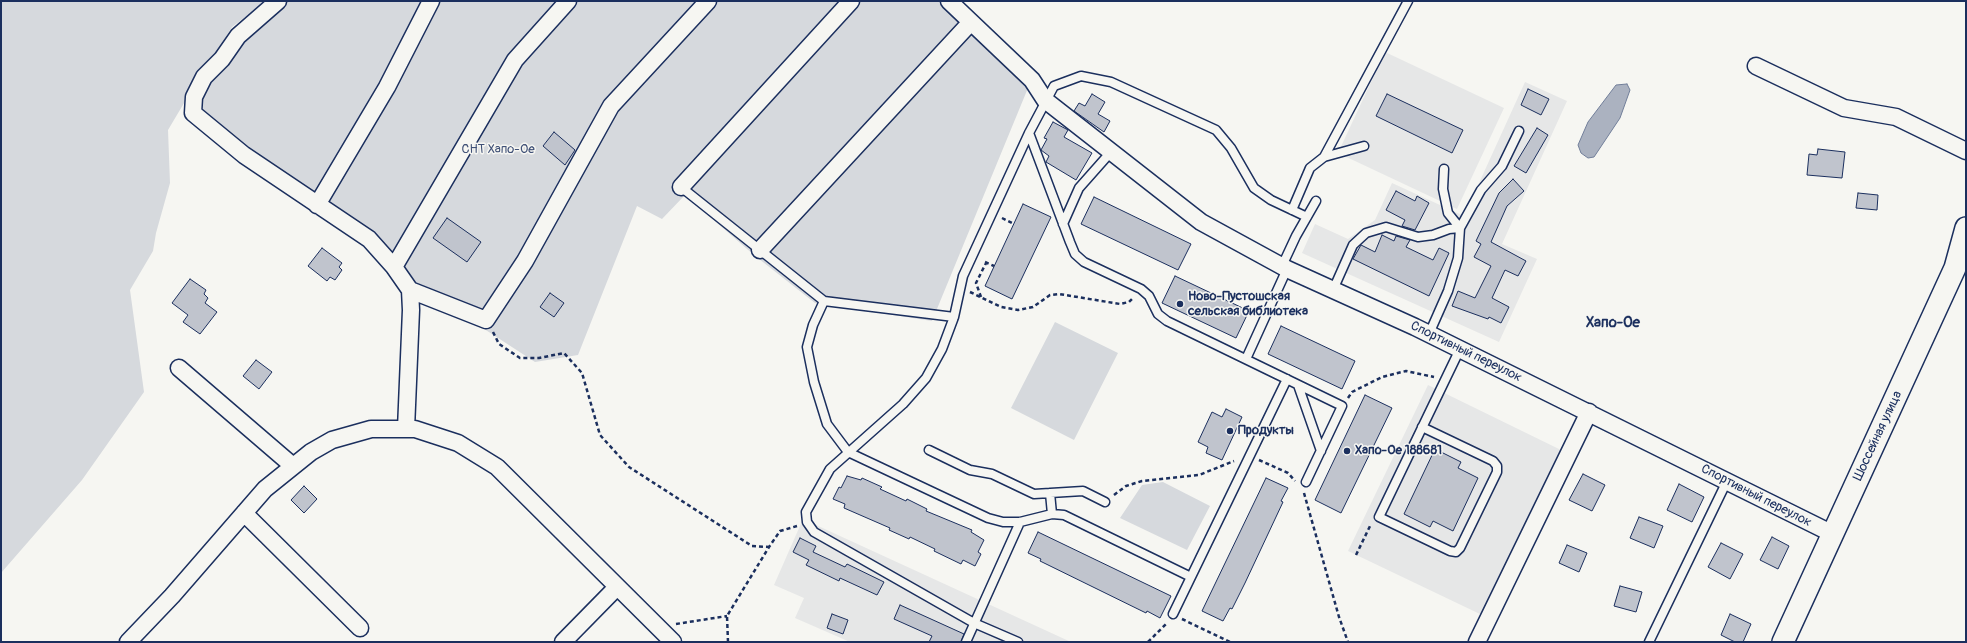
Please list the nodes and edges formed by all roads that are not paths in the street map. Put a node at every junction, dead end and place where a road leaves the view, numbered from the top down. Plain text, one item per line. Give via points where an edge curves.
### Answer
1 (278, 1) edge
2 (431, 1) edge
3 (568, 1) edge
4 (708, 1) edge
5 (851, 1) edge
6 (949, 1) edge
7 (1408, 1) edge
8 (971, 22) junction
9 (1756, 66) dead end
10 (1045, 100) junction
11 (1519, 131) dead end
12 (1029, 133) junction
13 (1364, 146) dead end
14 (1966, 151) edge
15 (1110, 153) junction
16 (1324, 157) junction
17 (1444, 169) dead end
18 (681, 187) joint
19 (1316, 201) dead end
20 (317, 205) junction
21 (1292, 210) junction
22 (1307, 217) junction
23 (1063, 224) junction
24 (1460, 228) junction
25 (1966, 228) edge
26 (760, 250) junction
27 (394, 267) junction
28 (1284, 268) junction
29 (1961, 270) edge
30 (410, 290) junction
31 (1333, 290) junction
32 (824, 301) junction
33 (954, 316) junction
34 (1429, 334) junction
35 (1460, 349) junction
36 (1246, 359) junction
37 (179, 368) dead end
38 (1287, 379) junction
39 (1298, 384) junction
40 (1589, 412) junction
41 (1422, 427) junction
42 (406, 429) junction
43 (929, 450) dead end
44 (1321, 451) junction
45 (848, 452) junction
46 (292, 466) junction
47 (1727, 481) junction
48 (1304, 485) road end
49 (1050, 493) junction
50 (1105, 502) road end
51 (244, 513) junction
52 (1052, 514) junction
53 (1020, 522) junction
54 (1833, 534) junction
55 (1191, 577) junction
56 (617, 587) junction
57 (1173, 614) road end
58 (974, 622) junction
59 (360, 628) dead end
60 (128, 642) edge
61 (563, 642) edge
62 (673, 642) edge
63 (966, 642) edge
64 (1018, 642) edge
65 (1477, 642) edge
66 (1649, 642) edge
67 (1783, 642) edge

1 - 20 street via 238,36 222,59 204,77 194,97 194,114 244,155
2 - 20 street via 387,87
3 - 27 street via 515,60
4 - 30 street via 611,106 525,261 486,320
5 - 18 street
6 - 8 street, Спортивный переулок
7 - 16 lane
8 - 10 street, Спортивный переулок via 1032,80
8 - 26 street
9 - 14 street via 1844,108 1896,118
10 - 12 lane
10 - 15 street, Спортивный переулок
10 - 21 lane via 1054,86 1081,76 1111,82 1216,130 1231,148 1254,188
11 - 24 lane via 1502,166 1481,190
12 - 23 lane
12 - 33 lane via 963,276
13 - 16 lane
15 - 23 lane via 1079,188
15 - 28 street, Спортивный переулок via 1201,222
16 - 21 lane via 1310,168
17 - 24 lane via 1443,189 1448,213
18 - 26 lane
19 - 22 lane
20 - 27 street via 369,239
21 - 22 lane
22 - 28 lane
23 - 36 lane via 1076,254 1084,262 1141,289 1149,296 1158,314 1167,321
24 - 31 lane via 1418,238 1386,227 1366,233 1353,245
24 - 34 lane via 1458,258 1448,291
25 - 29 street, Шоссейная улица
26 - 32 lane
27 - 30 street
28 - 31 street, Спортивный переулок
28 - 36 lane
29 - 54 street, Шоссейная улица
30 - 42 street
31 - 34 street, Спортивный переулок
32 - 33 lane
32 - 45 lane via 807,347 814,382 827,424
33 - 45 lane via 942,348 926,378 903,404
34 - 35 street, Спортивный переулок
35 - 40 street, Спортивный переулок
35 - 41 lane
36 - 38 lane
37 - 46 street
38 - 39 lane
38 - 55 lane
39 - 44 lane
39 - 44 lane via 1342,406
40 - 47 street, Спортивный переулок
40 - 65 street
41 - 41 lane via 1379,517 1456,552 1497,472 1497,466 1494,461
42 - 46 street via 371,430 332,440
42 - 56 street via 415,429 458,443 497,467
43 - 49 lane via 970,470 992,474 1034,494
44 - 48 lane
45 - 53 lane via 988,518 1003,522
45 - 58 lane via 830,468 806,512 807,522 814,532
46 - 51 street via 265,489
47 - 54 street, Спортивный переулок
47 - 66 lane
49 - 50 lane via 1083,491
49 - 52 lane
51 - 59 street
51 - 60 street
52 - 53 lane
52 - 55 lane via 1064,515
53 - 58 lane
54 - 67 street, Шоссейная улица
55 - 57 lane
56 - 61 street
56 - 62 street
58 - 63 lane
58 - 64 lane

